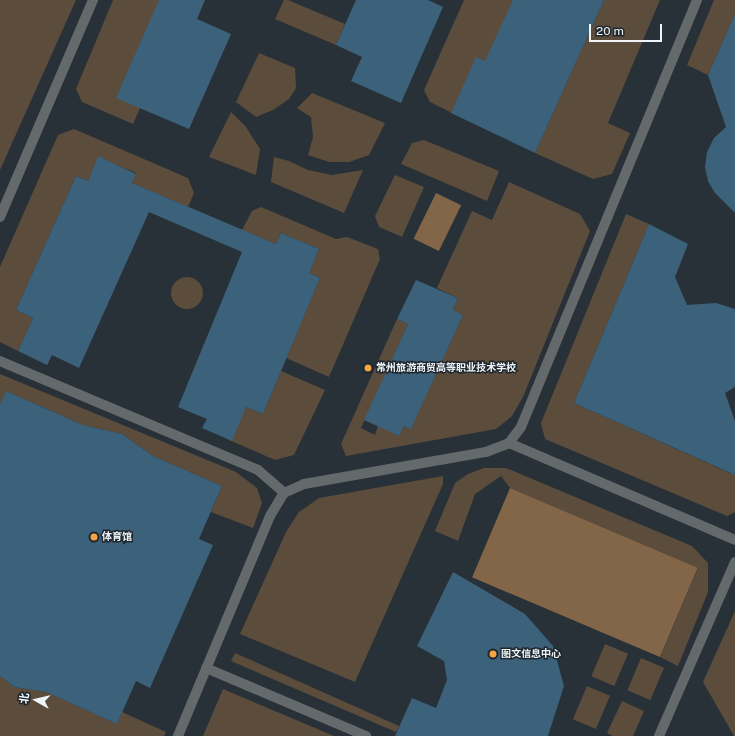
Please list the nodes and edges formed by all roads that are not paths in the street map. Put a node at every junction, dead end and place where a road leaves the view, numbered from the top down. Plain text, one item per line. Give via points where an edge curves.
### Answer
1 (93, 0) edge
2 (697, 0) edge
3 (0, 217) edge
4 (0, 362) edge
5 (509, 443) junction
6 (284, 493) junction
7 (735, 540) edge
8 (735, 562) edge
9 (206, 668) junction
10 (178, 736) edge
11 (366, 736) edge
12 (659, 736) edge

1 - 3 street
2 - 5 street via 521,427
4 - 6 street via 258,470
5 - 6 street via 486,452 304,484
5 - 7 street
6 - 9 street via 270,516
8 - 12 street
9 - 10 street
9 - 11 street

